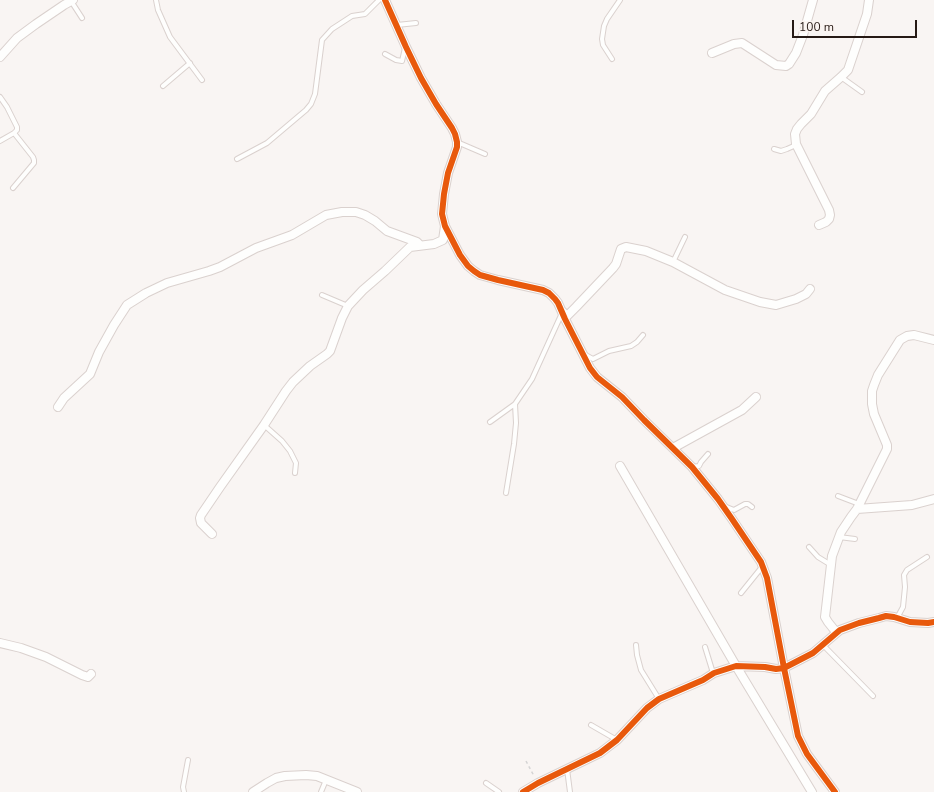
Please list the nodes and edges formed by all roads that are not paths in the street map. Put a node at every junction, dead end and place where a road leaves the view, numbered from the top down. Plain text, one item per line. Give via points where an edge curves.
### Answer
1 (156, 0) edge
2 (379, 0) edge
3 (385, 0) edge
4 (620, 0) edge
5 (813, 0) edge
6 (870, 0) edge
7 (67, 2) edge
8 (82, 18) dead end
9 (416, 23) dead end
10 (396, 25) junction
11 (406, 47) junction
12 (712, 53) dead end
13 (385, 54) dead end
14 (0, 57) edge
15 (612, 60) dead end
16 (190, 63) junction
17 (841, 77) junction
18 (202, 80) dead end
19 (163, 86) dead end
20 (862, 92) dead end
21 (0, 97) edge
22 (14, 133) junction
23 (0, 141) edge
24 (457, 142) junction
25 (796, 144) junction
26 (774, 149) dead end
27 (485, 154) dead end
28 (237, 159) dead end
29 (13, 188) dead end
30 (820, 225) dead end
31 (445, 226) junction
32 (685, 237) dead end
33 (420, 245) junction
34 (673, 262) junction
35 (810, 290) dead end
36 (322, 295) dead end
37 (348, 306) junction
38 (561, 311) junction
39 (643, 335) dead end
40 (934, 340) edge
41 (582, 353) junction
42 (756, 397) dead end
43 (515, 404) junction
44 (58, 407) dead end
45 (490, 422) dead end
46 (264, 425) junction
47 (673, 448) junction
48 (708, 454) dead end
49 (620, 466) dead end
50 (692, 466) junction
51 (295, 473) dead end
52 (506, 493) dead end
53 (838, 496) dead end
54 (934, 499) edge
55 (722, 505) junction
56 (752, 507) dead end
57 (858, 507) junction
58 (212, 534) dead end
59 (839, 537) junction
60 (855, 539) dead end
61 (809, 547) dead end
62 (927, 557) dead end
63 (831, 565) junction
64 (763, 566) junction
65 (741, 593) dead end
66 (897, 618) junction
67 (934, 622) edge
68 (836, 632) junction
69 (0, 643) edge
70 (636, 645) dead end
71 (823, 645) junction
72 (705, 647) dead end
73 (736, 666) junction
74 (784, 668) junction
75 (714, 673) junction
76 (91, 674) dead end
77 (873, 696) dead end
78 (659, 698) junction
79 (591, 725) dead end
80 (617, 740) junction
81 (188, 760) dead end
82 (567, 769) junction
83 (326, 779) junction
84 (486, 783) dead end
85 (257, 790) edge
86 (184, 792) edge
87 (321, 792) edge
88 (357, 792) edge
89 (498, 792) edge
90 (523, 792) edge
91 (570, 792) edge
92 (812, 792) edge
93 (835, 792) edge

1 - 16 lane via 170,37
2 - 28 lane via 365,14 352,16 332,28 322,40 315,94 306,110 267,143
3 - 10 street
4 - 15 lane via 607,19 602,38
5 - 12 street via 796,53 786,66 776,65 742,43
6 - 17 street via 848,70
7 - 8 lane
7 - 14 street via 17,38
9 - 10 lane
10 - 11 street
11 - 13 lane via 402,61
11 - 24 street via 436,104 452,128
16 - 18 lane
16 - 19 lane
17 - 20 lane
17 - 25 street via 824,91 811,114 797,130
21 - 22 lane via 17,127
22 - 23 lane
22 - 29 lane via 34,163
24 - 27 lane
24 - 31 street via 444,194 442,214
25 - 26 lane via 781,151
25 - 30 street via 829,210 829,219
31 - 33 street via 443,240
31 - 38 street via 460,254 474,271 493,279 543,290 555,299
32 - 34 lane
33 - 37 street via 410,248
33 - 44 street via 387,231 365,215 342,212 326,216 292,235 256,248 220,267 167,283 127,305 99,352 90,374
34 - 35 street via 725,290 769,304 776,305 796,299
34 - 38 street via 646,251 623,248 613,268 576,307 567,316
36 - 37 lane
37 - 46 street via 328,354 292,382
38 - 41 street
38 - 43 lane via 532,379
39 - 41 lane via 631,346 608,351 593,358
40 - 57 street via 914,335 900,340 878,375 872,391 872,404 887,449
41 - 47 street via 598,377 622,396
42 - 47 street via 742,410
43 - 45 lane
43 - 52 lane via 514,444
46 - 51 lane via 290,451 296,463
46 - 58 street via 201,515 201,523
47 - 50 street
48 - 50 lane via 698,466
49 - 73 street
50 - 55 street
53 - 57 lane
54 - 57 street via 912,505
55 - 56 lane via 734,510 745,504
55 - 64 street
57 - 59 street
59 - 60 lane
59 - 63 street
61 - 63 lane via 818,557
62 - 66 lane via 907,570 904,575 903,607
63 - 68 street via 825,617
64 - 65 lane
64 - 74 street via 768,578
66 - 67 street via 910,622
66 - 68 street via 886,616
68 - 71 street
69 - 76 street via 46,657 82,675 88,677
70 - 78 lane via 641,670
71 - 74 street
71 - 77 lane
72 - 75 lane
73 - 74 street
73 - 75 street
73 - 92 street
74 - 93 street via 798,736 807,754
75 - 78 street
78 - 80 street
79 - 80 lane
80 - 82 street via 600,753
81 - 86 lane via 183,782
82 - 90 street
82 - 91 lane
83 - 85 street via 306,775 285,776 276,778
83 - 87 lane
83 - 88 street
84 - 89 lane

